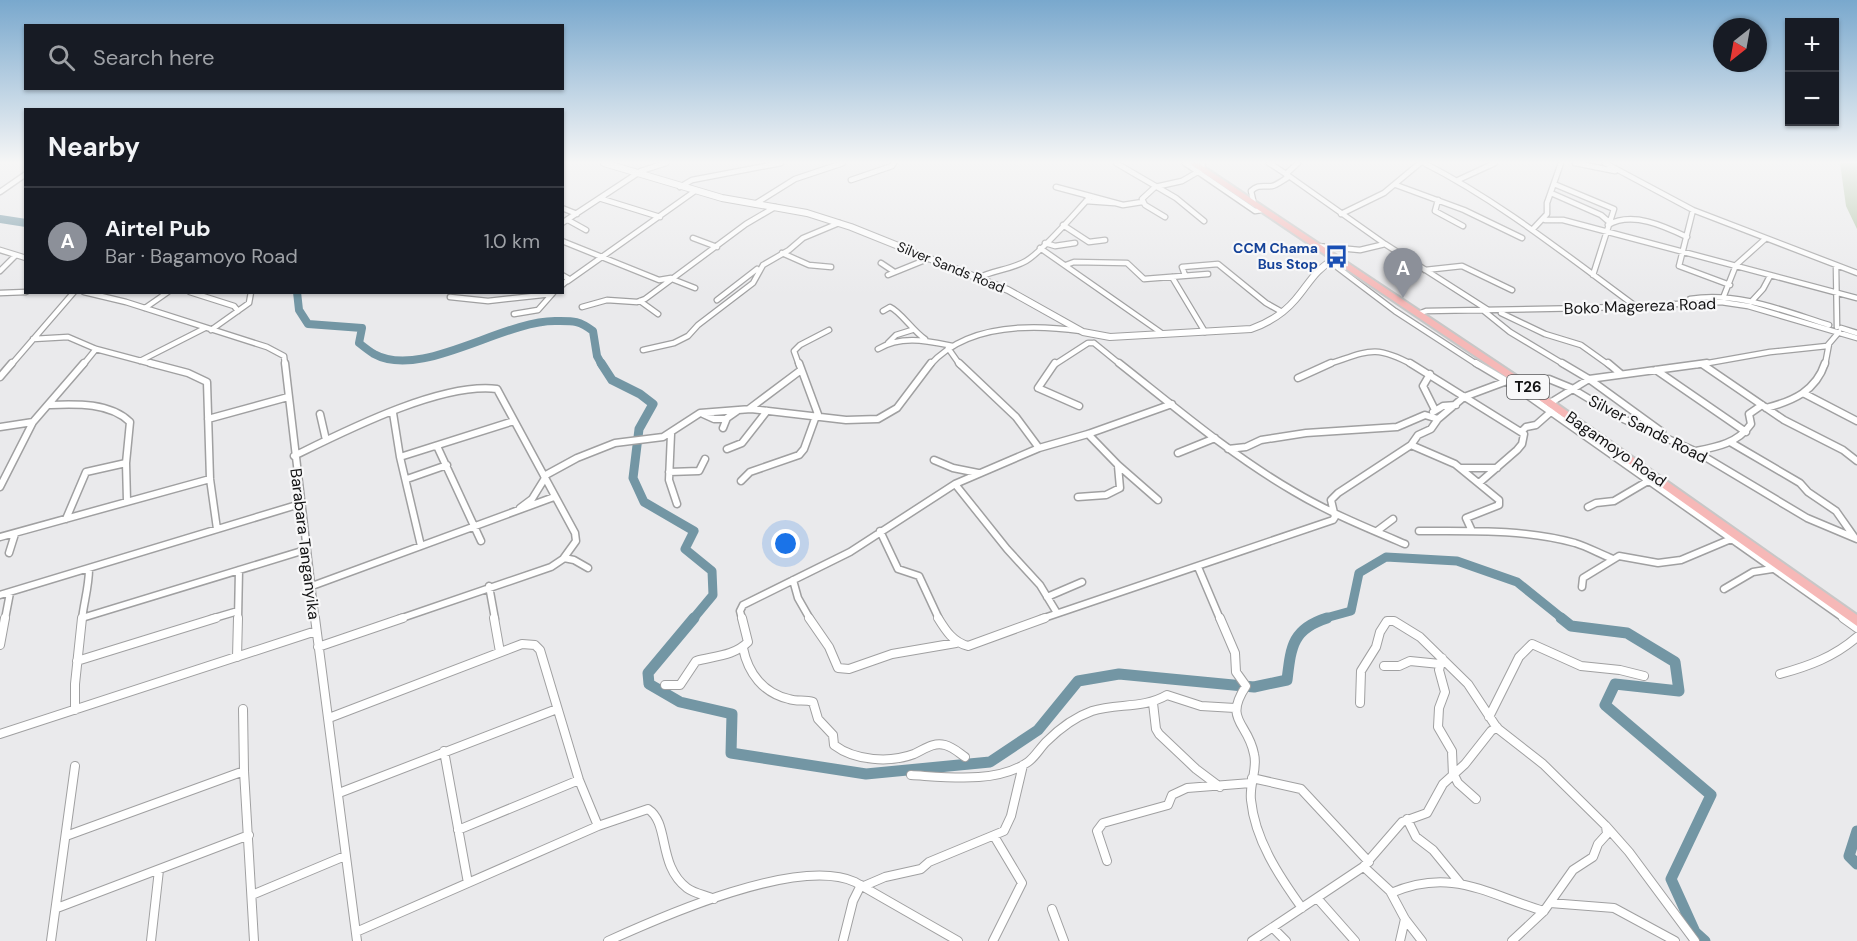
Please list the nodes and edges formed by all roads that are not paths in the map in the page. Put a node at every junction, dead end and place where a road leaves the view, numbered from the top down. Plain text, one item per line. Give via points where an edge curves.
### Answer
1 (589, 207) edge
2 (627, 207) edge
3 (674, 207) edge
4 (775, 207) joint
5 (1080, 207) edge
6 (1150, 207) edge
7 (1187, 207) edge
8 (1258, 207) edge
9 (1331, 207) edge
10 (1359, 207) edge
11 (1436, 207) edge
12 (1453, 207) edge
13 (1498, 207) edge
14 (1548, 207) edge
15 (1581, 207) edge
16 (1609, 207) edge
17 (1687, 207) edge
18 (564, 209) edge
19 (1693, 210) junction
20 (577, 214) junction
21 (1341, 214) junction
22 (660, 217) junction
23 (1165, 217) dead end
24 (1545, 220) junction
25 (565, 221) edge
26 (1204, 221) dead end
27 (839, 223) junction
28 (1063, 225) junction
29 (1463, 226) dead end
30 (1607, 226) junction
31 (586, 230) dead end
32 (1532, 230) junction
33 (1687, 237) junction
34 (693, 238) dead end
35 (1522, 238) dead end
36 (1764, 238) junction
37 (1105, 240) dead end
38 (564, 242) edge
39 (1045, 243) junction
40 (1075, 243) dead end
41 (1385, 244) junction
42 (1314, 245) junction
43 (717, 247) junction
44 (1040, 248) junction
45 (0, 250) edge
46 (1684, 252) junction
47 (782, 253) junction
48 (15, 256) junction
49 (602, 257) junction
50 (24, 258) edge
51 (930, 258) junction
52 (1332, 260) junction
53 (881, 263) dead end
54 (1066, 265) junction
55 (1736, 265) junction
56 (1836, 265) junction
57 (761, 267) junction
58 (831, 267) dead end
59 (1425, 270) junction
60 (0, 271) edge
61 (1857, 273) edge
62 (1208, 274) dead end
63 (1185, 275) junction
64 (1593, 275) junction
65 (564, 276) edge
66 (1770, 276) junction
67 (1172, 277) junction
68 (673, 278) junction
69 (978, 278) junction
70 (568, 281) junction
71 (564, 284) edge
72 (1730, 285) junction
73 (695, 288) dead end
74 (1512, 290) dead end
75 (24, 292) edge
76 (1837, 292) junction
77 (0, 293) edge
78 (72, 294) edge
79 (94, 294) edge
80 (165, 294) edge
81 (196, 294) edge
82 (251, 294) edge
83 (546, 294) edge
84 (551, 294) edge
85 (450, 297) dead end
86 (1723, 298) junction
87 (1857, 298) edge
88 (717, 300) dead end
89 (640, 301) junction
90 (1687, 302) junction
91 (1751, 302) junction
92 (1635, 305) junction
93 (582, 307) dead end
94 (145, 308) junction
95 (238, 311) junction
96 (883, 311) dead end
97 (1489, 311) junction
98 (1282, 312) junction
99 (514, 314) dead end
100 (658, 314) dead end
101 (1418, 314) junction
102 (208, 329) junction
103 (1838, 329) junction
104 (830, 330) dead end
105 (912, 330) junction
106 (1083, 332) junction
107 (1205, 332) junction
108 (1857, 333) edge
109 (1163, 334) junction
110 (1857, 338) edge
111 (33, 339) junction
112 (1095, 339) junction
113 (927, 342) junction
114 (888, 343) junction
115 (1829, 344) junction
116 (951, 347) junction
117 (96, 349) junction
118 (878, 349) dead end
119 (643, 350) dead end
120 (140, 362) junction
121 (1702, 364) junction
122 (801, 370) junction
123 (1656, 370) junction
124 (1430, 374) junction
125 (1621, 374) junction
126 (0, 376) edge
127 (1298, 378) dead end
128 (1589, 379) junction
129 (1512, 381) junction
130 (1571, 388) junction
131 (1805, 394) junction
132 (288, 397) junction
133 (1464, 397) junction
134 (1173, 404) junction
135 (48, 405) junction
136 (1456, 405) junction
137 (1079, 406) dead end
138 (1552, 407) junction
139 (1764, 407) junction
140 (749, 409) junction
141 (740, 410) junction
142 (1435, 410) junction
143 (767, 411) junction
144 (393, 413) junction
145 (702, 413) junction
146 (320, 414) dead end
147 (818, 416) junction
148 (1430, 417) junction
149 (208, 419) junction
150 (726, 419) junction
151 (1438, 419) junction
152 (514, 421) junction
153 (1857, 421) edge
154 (33, 422) junction
155 (0, 427) edge
156 (723, 428) dead end
157 (1522, 431) junction
158 (1746, 432) junction
159 (671, 434) junction
160 (1088, 434) junction
161 (1215, 438) junction
162 (1671, 438) junction
163 (326, 440) junction
164 (1730, 442) junction
165 (1411, 445) junction
166 (438, 446) junction
167 (1242, 447) junction
168 (1039, 448) junction
169 (727, 449) dead end
170 (1228, 449) junction
171 (1695, 451) junction
172 (1178, 453) dead end
173 (294, 456) junction
174 (400, 457) junction
175 (705, 459) dead end
176 (1243, 459) junction
177 (934, 460) dead end
178 (1857, 461) edge
179 (126, 463) junction
180 (447, 465) junction
181 (1118, 465) junction
182 (1461, 468) junction
183 (1497, 468) junction
184 (669, 472) junction
185 (979, 473) junction
186 (545, 477) junction
187 (210, 479) junction
188 (406, 479) junction
189 (741, 481) dead end
190 (1648, 481) junction
191 (1479, 483) junction
192 (955, 484) junction
193 (0, 487) edge
194 (554, 497) junction
195 (1078, 497) dead end
196 (1158, 500) dead end
197 (127, 501) junction
198 (300, 504) junction
199 (677, 504) dead end
200 (1588, 507) dead end
201 (1333, 510) junction
202 (518, 511) junction
203 (66, 519) junction
204 (1393, 519) dead end
205 (475, 527) junction
206 (217, 529) junction
207 (880, 531) junction
208 (1377, 531) junction
209 (1419, 531) dead end
210 (1472, 531) junction
211 (15, 534) junction
212 (0, 537) edge
213 (1856, 538) edge
214 (1731, 539) junction
215 (481, 541) dead end
216 (1405, 544) dead end
217 (421, 546) junction
218 (305, 550) junction
219 (9, 553) dead end
220 (564, 558) junction
221 (1613, 559) junction
222 (1198, 567) junction
223 (89, 568) junction
224 (588, 568) dead end
225 (1772, 569) junction
226 (239, 570) junction
227 (793, 580) junction
228 (1082, 582) dead end
229 (312, 586) junction
230 (489, 586) junction
231 (1581, 587) dead end
232 (1724, 589) dead end
233 (10, 593) junction
234 (0, 595) edge
235 (1047, 597) junction
236 (238, 611) junction
237 (1057, 613) junction
238 (82, 618) junction
239 (1857, 621) edge
240 (1857, 628) edge
241 (316, 632) junction
242 (1857, 637) edge
243 (958, 644) junction
244 (0, 645) edge
245 (318, 646) junction
246 (743, 648) junction
247 (500, 652) junction
248 (237, 657) junction
249 (1441, 661) junction
250 (77, 662) junction
251 (1384, 666) dead end
252 (1780, 674) dead end
253 (1644, 676) dead end
254 (665, 686) dead end
255 (1153, 703) junction
256 (1360, 703) dead end
257 (1235, 708) junction
258 (243, 709) dead end
259 (557, 709) junction
260 (75, 710) junction
261 (1490, 717) junction
262 (329, 718) junction
263 (1497, 727) junction
264 (0, 734) edge
265 (444, 751) junction
266 (965, 757) dead end
267 (1023, 765) junction
268 (75, 766) dead end
269 (244, 771) junction
270 (911, 775) dead end
271 (1454, 775) junction
272 (579, 780) junction
273 (1251, 781) junction
274 (1220, 787) junction
275 (339, 793) junction
276 (1476, 799) dead end
277 (1407, 819) junction
278 (598, 826) junction
279 (1606, 826) junction
280 (458, 830) junction
281 (249, 835) junction
282 (66, 836) junction
283 (994, 836) junction
284 (345, 856) junction
285 (1107, 861) dead end
286 (1366, 864) junction
287 (159, 870) junction
288 (468, 883) junction
289 (1461, 883) junction
290 (862, 885) junction
291 (1391, 893) junction
292 (252, 895) junction
293 (1317, 898) junction
294 (714, 899) junction
295 (1550, 903) junction
296 (57, 908) junction
297 (1302, 908) junction
298 (1052, 909) dead end
299 (1544, 911) junction
300 (1405, 919) junction
301 (1273, 928) junction
302 (357, 937) edge
303 (619, 938) edge
304 (51, 941) edge
305 (151, 941) edge
306 (254, 941) edge
307 (608, 941) edge
308 (843, 941) edge
309 (958, 941) edge
310 (993, 941) edge
311 (1064, 941) edge
312 (1252, 941) edge
313 (1286, 941) edge
314 (1355, 941) edge
315 (1400, 941) edge
316 (1422, 941) edge
317 (1512, 941) edge
318 (1675, 941) edge
319 (1695, 941) edge

1 - 20 street
2 - 22 street
3 - 22 street
4 - 27 street, Silver Sands Road
4 - 43 street
5 - 28 street
6 - 23 street
7 - 26 street
8 - 42 highway, Bagamoyo Road / T26
9 - 21 street
10 - 21 street
11 - 29 street via 1435,211
12 - 35 street
13 - 32 street
14 - 24 street
15 - 30 street via 1600,215
16 - 30 street via 1614,209
17 - 19 street
18 - 20 street
19 - 33 street
19 - 36 street
20 - 25 street
21 - 41 street
22 - 49 street
24 - 30 street
24 - 32 street
25 - 31 street
27 - 47 street via 803,238
27 - 51 street, Silver Sands Road
28 - 37 street via 1089,242
28 - 39 street
30 - 33 street via 1615,220 1636,220 1664,226
30 - 46 street
30 - 64 street
32 - 64 street
33 - 46 street
34 - 43 street
36 - 55 street
36 - 56 street
38 - 49 street
39 - 40 street
39 - 44 street
41 - 42 street via 1361,250
41 - 59 street
42 - 52 highway, Bagamoyo Road / T26
43 - 68 street
44 - 54 street
44 - 69 street via 1025,262
45 - 48 street
46 - 55 street
46 - 72 street via 1680,267
47 - 57 street
47 - 58 street via 812,265
48 - 50 street
48 - 60 street
49 - 68 street via 659,280
49 - 70 street
51 - 53 street via 891,273
51 - 69 street, Silver Sands Road
52 - 98 street, Silver Sands Road via 1314,271 1294,302
52 - 101 highway, Bagamoyo Road / T26
52 - 129 street via 1383,303 1465,357
54 - 67 street via 1126,263 1134,266 1141,278
54 - 109 street
55 - 66 street
55 - 72 street
56 - 61 street
56 - 76 street
57 - 88 street
57 - 119 street via 753,283 698,325 694,333 678,342
59 - 74 street via 1462,266
59 - 97 street
62 - 63 street
63 - 67 street
63 - 98 street via 1182,267 1218,264
64 - 92 street
65 - 70 street
66 - 76 street
66 - 91 street
67 - 107 street
68 - 73 street
68 - 89 street
69 - 106 street, Silver Sands Road via 1038,305
70 - 71 street
72 - 86 street
75 - 77 street
76 - 87 street
76 - 103 street
78 - 111 street
79 - 94 street, Barabara Tanganyika
80 - 94 street
81 - 95 street via 234,306
82 - 95 street via 251,300
83 - 85 street via 506,301
84 - 99 street via 538,310
86 - 90 street via 1700,297
86 - 91 street
89 - 93 street via 607,300
89 - 100 street
90 - 92 street, Boko Magereza Road
90 - 103 street, Boko Magereza Road via 1748,306
91 - 103 street
92 - 97 street, Boko Magereza Road
94 - 102 street, Barabara Tanganyika
95 - 102 street
96 - 105 street via 895,308
97 - 101 street, Boko Magereza Road
97 - 125 street via 1581,345
97 - 128 street via 1510,332
98 - 107 street, Silver Sands Road via 1251,329
101 - 129 highway, Bagamoyo Road / T26
102 - 120 street
102 - 132 street, Barabara Tanganyika via 281,353
103 - 108 street
103 - 110 street, Boko Magereza Road
103 - 115 street
104 - 122 street via 796,348
105 - 113 street
105 - 114 street
106 - 112 street, Silver Sands Road
106 - 116 street via 1022,326 972,337
107 - 109 street, Silver Sands Road
109 - 112 street, Silver Sands Road
111 - 117 street via 62,336
111 - 126 street
112 - 134 street
112 - 137 street via 1055,363 1038,388
113 - 114 street via 912,339
113 - 116 street
114 - 118 street
115 - 121 street
115 - 131 street via 1823,370
116 - 147 street via 934,358 898,409 888,416 864,421
116 - 168 street via 963,368 1016,417
117 - 120 street
117 - 135 street
120 - 149 street via 188,373 207,382
121 - 123 street
121 - 139 street
122 - 140 street
122 - 147 street
123 - 125 street
123 - 158 street
124 - 127 street via 1397,356 1369,349
124 - 133 street
124 - 142 street via 1423,387
125 - 128 street
128 - 130 street
128 - 162 street
129 - 130 street, Silver Sands Road via 1549,379
129 - 133 street, Silver Sands Road
129 - 138 highway, Bagamoyo Road / T26
130 - 138 street
130 - 162 street, Silver Sands Road via 1621,418
131 - 139 street via 1797,400
131 - 153 street
132 - 149 street
132 - 173 street, Barabara Tanganyika
133 - 136 street, Silver Sands Road
133 - 157 street
134 - 160 street
134 - 161 street
135 - 154 street
135 - 179 street via 77,404 122,413 130,423
136 - 142 street
136 - 151 street, Silver Sands Road
138 - 157 street via 1536,425
138 - 190 street
138 - 239 highway, Bagamoyo Road / T26
139 - 158 street via 1749,414 1751,424
139 - 178 street via 1810,435 1841,448
140 - 141 street
140 - 143 street
141 - 145 street
141 - 150 street
142 - 148 street
143 - 147 street
143 - 169 street via 742,443
144 - 152 street via 469,389 492,387 497,389
144 - 163 street
144 - 174 street
145 - 150 street
145 - 159 street via 694,414
146 - 163 street
147 - 189 street via 799,455 750,472
148 - 151 street
148 - 167 street via 1379,430 1306,433
149 - 187 street
150 - 156 street
151 - 165 street, Silver Sands Road
152 - 166 street
152 - 186 street
154 - 155 street
154 - 193 street
157 - 183 street via 1522,444
158 - 164 street
159 - 184 street
159 - 186 street via 615,442
160 - 168 street
160 - 181 street
161 - 170 street
161 - 172 street
162 - 171 street, Silver Sands Road
163 - 173 street
164 - 171 street
164 - 213 street via 1800,483 1836,511
165 - 182 street
165 - 201 street, Silver Sands Road via 1338,493 1331,500
166 - 174 street
166 - 180 street
167 - 170 street
167 - 176 street
168 - 185 street
170 - 176 street
171 - 213 street, Silver Sands Road via 1792,510
173 - 198 street, Barabara Tanganyika
174 - 188 street
175 - 184 street via 699,471
176 - 201 street via 1294,492
177 - 185 street
179 - 197 street
179 - 203 street via 86,472
180 - 188 street
180 - 205 street
181 - 195 street via 1118,491
181 - 196 street
182 - 183 street
182 - 191 street
183 - 191 street
184 - 199 street
185 - 192 street
186 - 194 street
186 - 202 street via 532,499
187 - 197 street
187 - 206 street
188 - 217 street
190 - 200 street via 1614,501
190 - 214 street
191 - 210 street via 1500,504 1466,518
192 - 207 street
192 - 235 street
194 - 202 street
194 - 220 street via 575,533 576,541
197 - 203 street
198 - 206 street
198 - 218 street, Barabara Tanganyika
201 - 208 street
201 - 222 street, Silver Sands Road via 1333,520
202 - 205 street
203 - 211 street
204 - 208 street
205 - 215 street
205 - 217 street
206 - 223 street
207 - 227 street via 850,552
207 - 243 street via 898,569 919,576 949,638
208 - 216 street
209 - 210 street
210 - 221 street via 1563,541
211 - 212 street
211 - 219 street
214 - 221 street via 1681,560 1658,563 1623,555
214 - 225 street
217 - 229 street
218 - 226 street
218 - 229 street, Barabara Tanganyika
220 - 224 street
220 - 230 street via 550,567
221 - 231 street via 1583,578
222 - 237 street, Silver Sands Road
222 - 257 street via 1235,653 1236,672 1246,686 1235,699
223 - 233 street
223 - 238 street
225 - 232 street via 1753,572
225 - 240 street
226 - 236 street
226 - 238 street
227 - 243 street, Silver Sands Road via 798,601 838,668 849,669 892,654
227 - 246 street via 740,609 748,642
228 - 235 street
229 - 241 street, Barabara Tanganyika
230 - 245 street
230 - 247 street
233 - 234 street
233 - 244 street
235 - 237 street
236 - 248 street
236 - 250 street
237 - 243 street, Silver Sands Road via 968,646
238 - 250 street
241 - 245 street, Barabara Tanganyika
241 - 248 street
242 - 252 street via 1821,663
245 - 262 street, Barabara Tanganyika
246 - 254 street via 696,661 680,685
246 - 266 street via 752,676 788,699 807,698 813,702 818,719 833,735 834,745 847,754 860,758 911,755 932,744 945,745
247 - 259 street via 522,644 537,646
247 - 262 street
248 - 260 street
249 - 251 street
249 - 256 street via 1420,637 1394,621 1387,621 1361,671
249 - 261 street via 1468,684
249 - 271 street via 1445,692 1438,727 1452,751
250 - 260 street
253 - 261 street via 1581,666 1532,644 1519,657
255 - 257 street via 1167,695 1201,706
255 - 267 street via 1092,711 1072,721
255 - 274 street via 1159,734
257 - 273 street via 1255,756
258 - 269 street
259 - 265 street
259 - 272 street
260 - 264 street
261 - 263 street
262 - 275 street, Barabara Tanganyika
263 - 271 street
263 - 279 street via 1543,764
265 - 275 street
265 - 280 street
267 - 270 street via 977,779
267 - 283 street via 1009,823
268 - 282 street
269 - 281 street
269 - 282 street
271 - 276 street
271 - 277 street via 1443,784 1431,810
272 - 278 street
272 - 280 street
273 - 274 street
273 - 286 street via 1302,789
273 - 297 street via 1251,803 1271,866
274 - 285 street via 1176,791 1168,805 1101,825 1097,831
275 - 284 street, Barabara Tanganyika
277 - 286 street
277 - 289 street via 1416,837 1433,850
278 - 288 street
278 - 294 street via 640,810 651,810 673,871 687,887
279 - 295 street via 1607,834 1593,857 1573,870
279 - 319 street
280 - 288 street
281 - 287 street
281 - 292 street
282 - 296 street
283 - 290 street via 929,862 921,869
283 - 310 street via 1022,883
284 - 292 street
284 - 302 street, Barabara Tanganyika
286 - 291 street
286 - 293 street
287 - 296 street
287 - 305 street
288 - 302 street
289 - 291 street via 1425,880 1408,883
289 - 299 street
290 - 294 street via 846,878 808,877 775,881
290 - 308 street via 853,901
290 - 309 street
291 - 300 street
292 - 306 street
293 - 297 street
293 - 314 street
294 - 303 street
295 - 299 street
295 - 318 street via 1611,907
296 - 304 street
297 - 301 street
298 - 311 street
299 - 317 street
300 - 315 street
300 - 316 street
301 - 312 street
301 - 313 street
303 - 307 street

